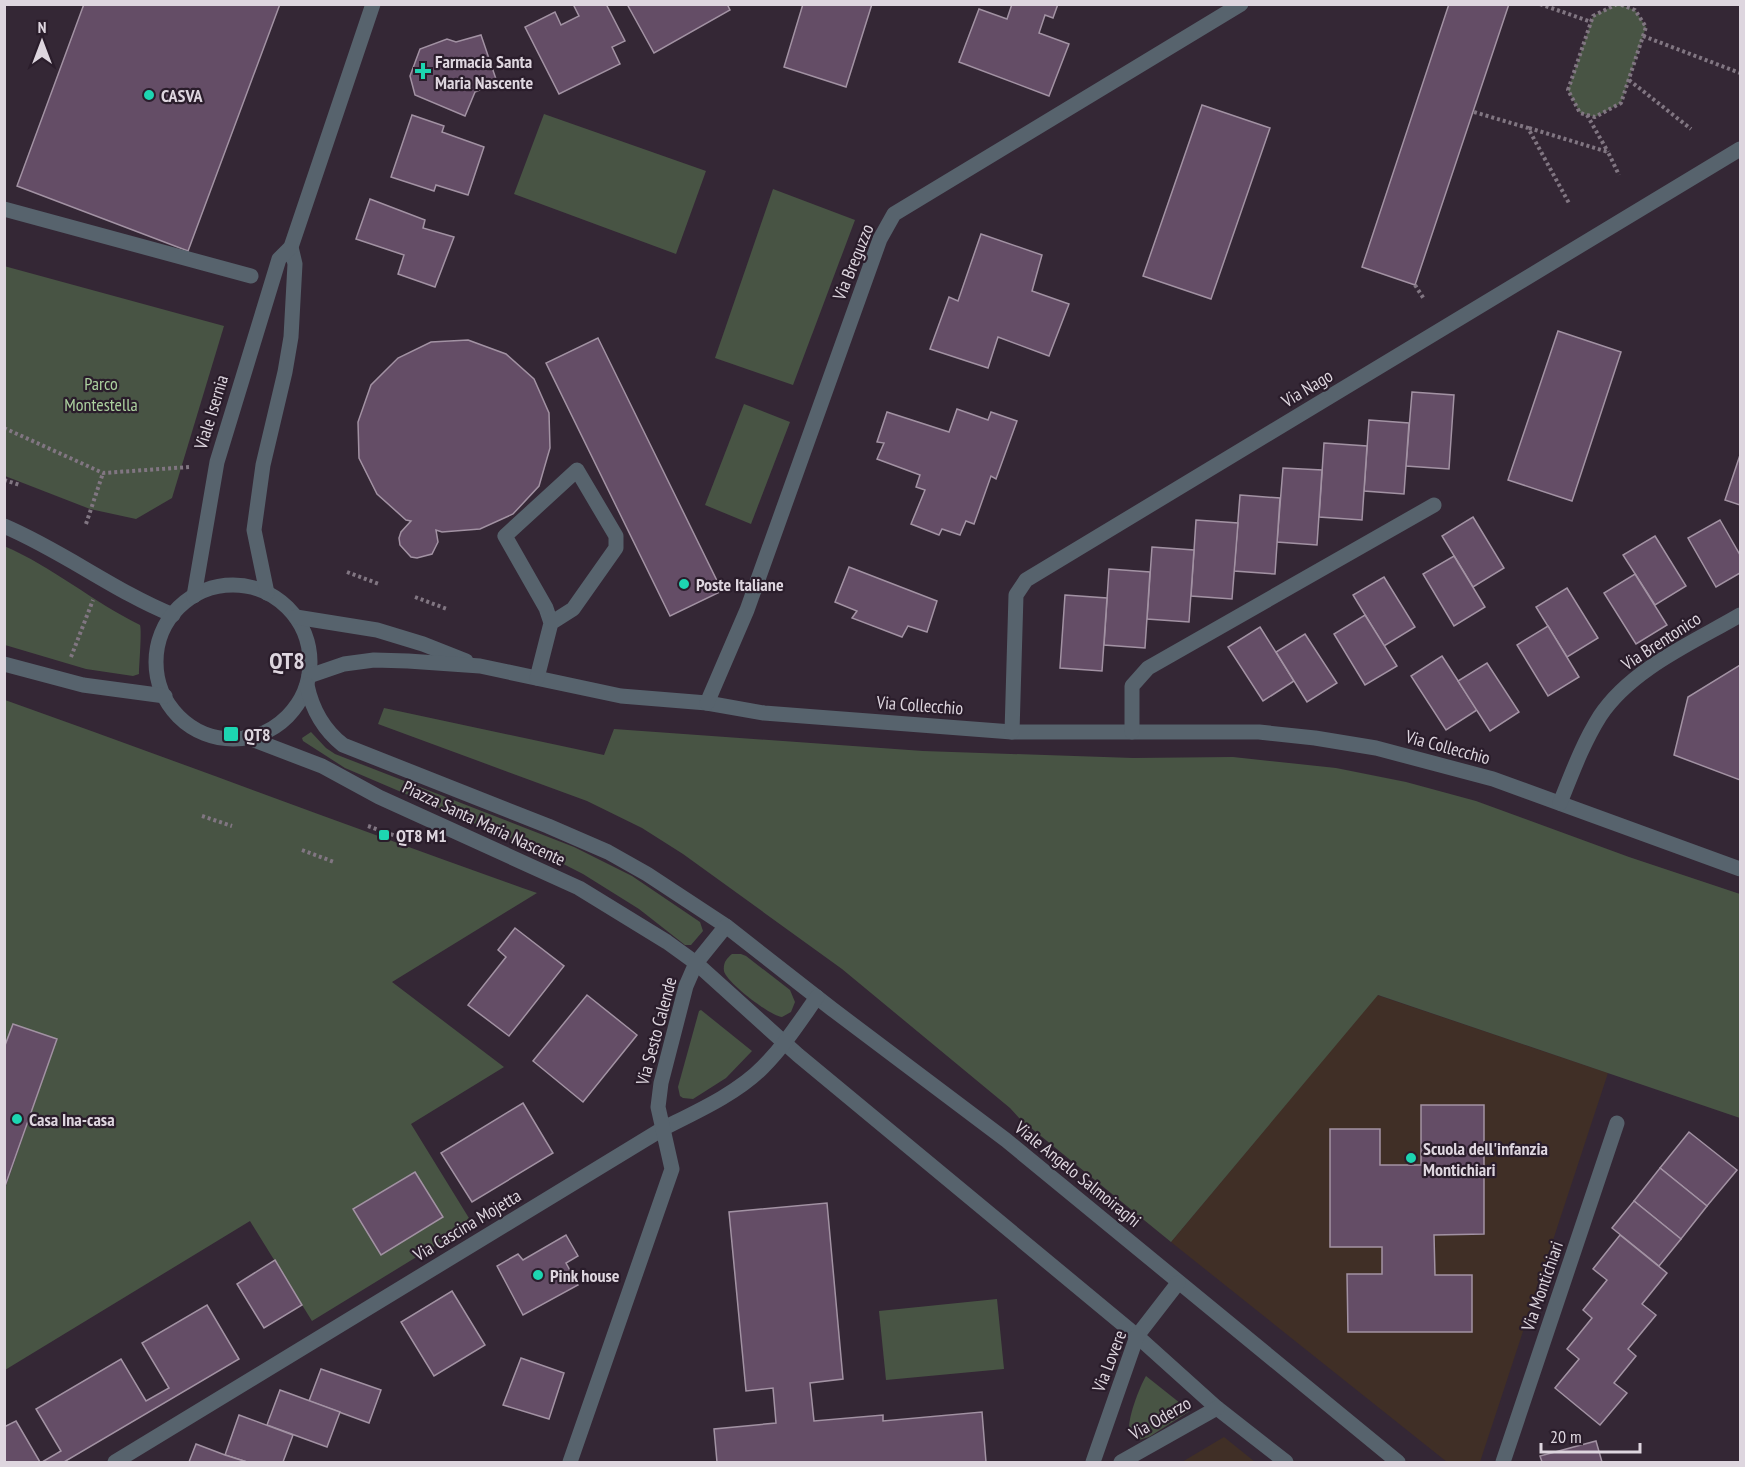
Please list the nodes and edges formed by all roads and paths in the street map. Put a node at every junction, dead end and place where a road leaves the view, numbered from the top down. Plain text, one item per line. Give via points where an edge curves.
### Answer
1 (373, 4) edge
2 (1241, 4) edge
3 (1540, 4) edge
4 (1618, 4) edge
5 (1591, 22) junction
6 (1643, 36) junction
7 (1740, 72) edge
8 (1629, 80) junction
9 (1474, 112) dead end
10 (1587, 115) junction
11 (1528, 128) junction
12 (1692, 129) dead end
13 (1740, 149) edge
14 (1608, 152) junction
15 (1619, 175) dead end
16 (1570, 205) dead end
17 (4, 209) edge
18 (291, 248) junction
19 (251, 276) dead end
20 (1415, 285) dead end
21 (1424, 299) dead end
22 (4, 428) edge
23 (189, 466) dead end
24 (103, 473) junction
25 (4, 480) edge
26 (20, 485) dead end
27 (1434, 505) dead end
28 (86, 524) dead end
29 (4, 526) edge
30 (347, 572) dead end
31 (379, 584) dead end
32 (267, 593) junction
33 (95, 594) dead end
34 (194, 596) junction
35 (415, 597) dead end
36 (447, 609) dead end
37 (173, 615) junction
38 (1740, 615) edge
39 (296, 617) junction
40 (551, 622) junction
41 (69, 663) dead end
42 (4, 664) edge
43 (480, 666) junction
44 (537, 678) junction
45 (308, 680) junction
46 (165, 696) junction
47 (707, 703) junction
48 (1012, 732) junction
49 (1132, 732) junction
50 (246, 737) junction
51 (1560, 803) junction
52 (202, 816) dead end
53 (232, 826) dead end
54 (368, 826) dead end
55 (418, 844) dead end
56 (302, 850) dead end
57 (334, 862) dead end
58 (1740, 869) edge
59 (726, 926) junction
60 (696, 963) junction
61 (817, 996) junction
62 (785, 1043) junction
63 (1617, 1123) dead end
64 (664, 1128) junction
65 (1178, 1282) junction
66 (1137, 1336) junction
67 (1217, 1408) junction
68 (115, 1462) edge
69 (570, 1462) edge
70 (1093, 1462) edge
71 (1121, 1462) edge
72 (1286, 1462) edge
73 (1398, 1462) edge
74 (1503, 1462) edge

1 - 18 street, Viale Isernia
2 - 47 street, Via Breguzzo via 894,214 880,239 747,610
3 - 5 path
4 - 5 path via 1593,16
4 - 6 path via 1635,10 1646,27
5 - 10 path via 1568,90 1580,112
6 - 7 path
6 - 8 path
8 - 10 path via 1621,103 1595,117
8 - 12 path
9 - 11 path
10 - 14 path
11 - 14 path
11 - 16 path
13 - 48 street, Via Nago via 1026,580 1016,596
14 - 15 path
17 - 19 street
18 - 32 street, Viale Isernia via 295,264 291,337 263,465 255,530
18 - 34 street, Viale Isernia via 279,259 217,462
20 - 21 path
22 - 24 path
23 - 24 path
24 - 28 path
25 - 26 path
27 - 49 street via 1148,668 1132,686
29 - 37 street via 33,538 141,602
30 - 31 path
32 - 34 street via 230,585
32 - 39 street
33 - 41 path
34 - 37 street
35 - 36 path
37 - 46 street via 160,638 157,654
38 - 51 street, Via Brentonico via 1646,671 1621,691 1601,714 1584,744
39 - 43 street via 377,630
39 - 45 street via 309,649
40 - 40 street via 506,536 578,470 616,536 616,548 573,609
40 - 44 street
42 - 46 street via 83,685
43 - 44 street
43 - 45 street via 374,660 344,664
44 - 47 street via 621,696
45 - 50 street via 293,710 280,723
45 - 59 street, Piazza Santa Maria Nascente via 318,716 343,745 608,852
46 - 50 street via 174,711 194,728 217,736
47 - 48 street, Via Collecchio via 764,713
48 - 49 street, Via Collecchio
49 - 51 street, Via Collecchio via 1259,732 1366,746 1493,778
50 - 60 street, Piazza Santa Maria Nascente via 322,766 379,797 579,888
51 - 58 street, Via Collecchio
52 - 53 path
54 - 55 path
56 - 57 path
59 - 60 street, Via Sesto Calende
59 - 61 street, Viale Angelo Salmoiraghi
60 - 62 street
60 - 64 street, Via Sesto Calende via 686,986 661,1083 658,1107
61 - 62 street, Via Cascina Mojetta
61 - 65 street, Viale Angelo Salmoiraghi via 1006,1140
62 - 64 street, Via Cascina Mojetta via 744,1082
62 - 66 street
63 - 74 street, Via Montichiari
64 - 68 street, Via Cascina Mojetta
64 - 69 street, Via Sesto Calende via 672,1169
65 - 66 street, Via Lovere
65 - 73 street, Viale Angelo Salmoiraghi
66 - 67 street
66 - 70 street, Via Lovere
67 - 71 street, Via Oderzo
67 - 72 street

